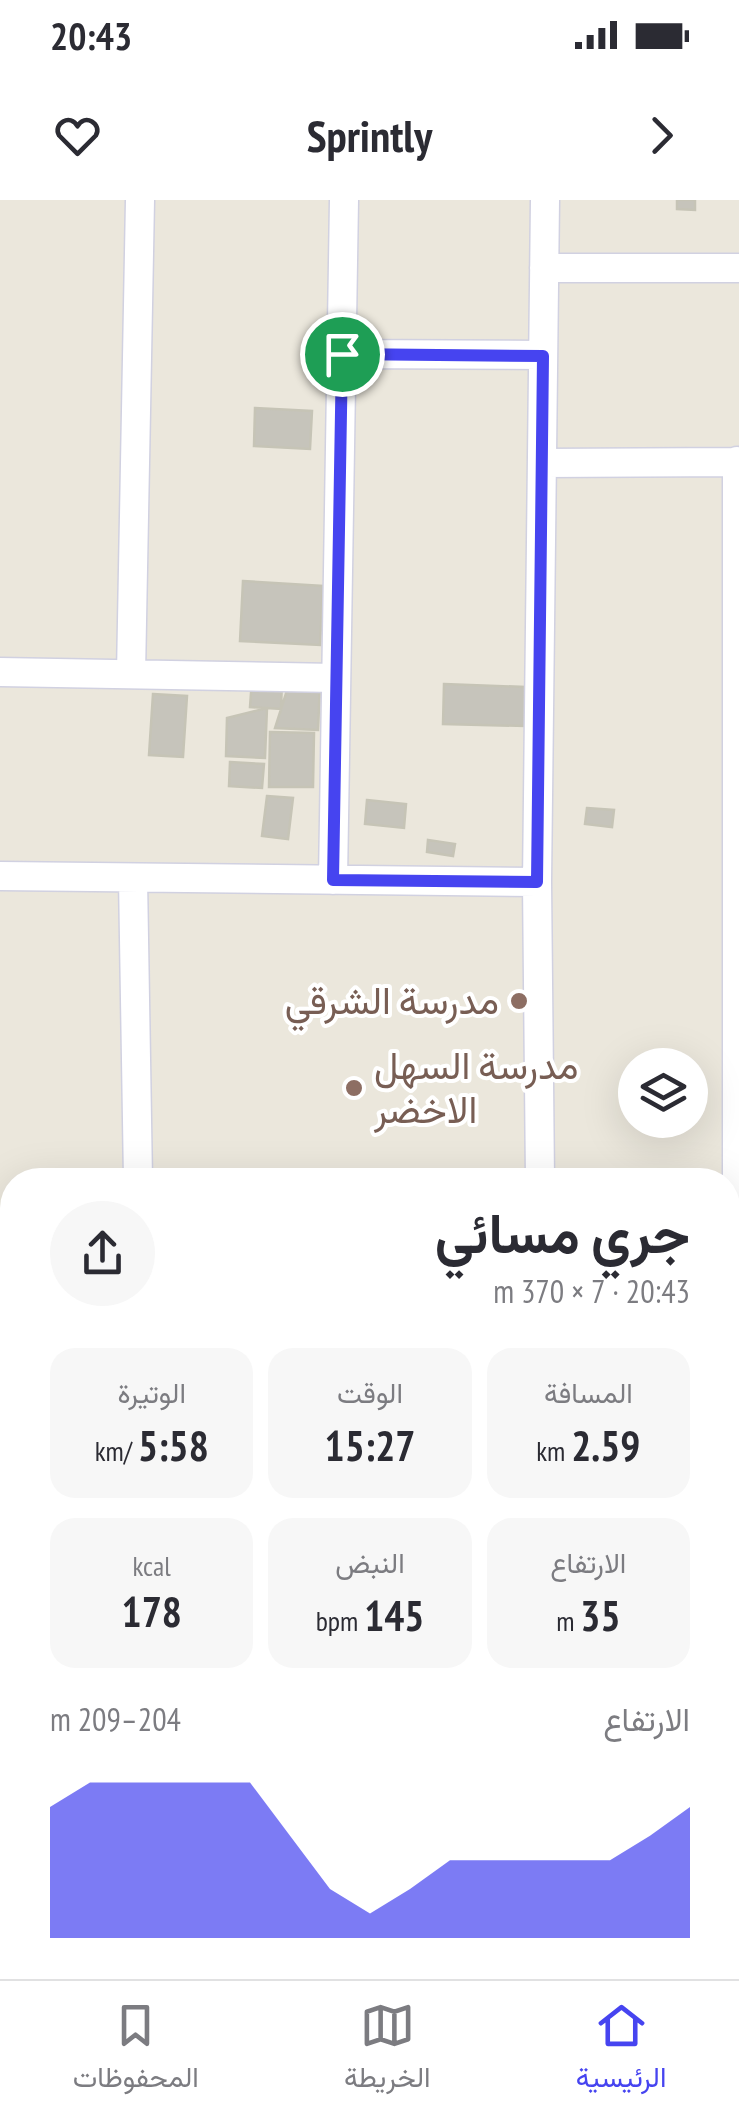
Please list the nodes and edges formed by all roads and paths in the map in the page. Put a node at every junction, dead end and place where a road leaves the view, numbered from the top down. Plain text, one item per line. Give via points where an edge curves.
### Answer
1 (140, 200) edge
2 (344, 200) edge
3 (545, 200) edge
4 (544, 268) junction
5 (739, 268) edge
6 (342, 354) junction
7 (543, 356) junction
8 (738, 462) edge
9 (542, 463) junction
10 (738, 663) edge
11 (0, 672) edge
12 (131, 674) junction
13 (336, 678) junction
14 (0, 876) edge
15 (133, 878) junction
16 (333, 880) junction
17 (537, 882) junction
18 (138, 1168) edge
19 (540, 1168) edge
20 (738, 1168) edge

1 - 12 street
2 - 6 street
3 - 4 street
4 - 5 street
4 - 7 street
6 - 7 street
6 - 13 street
7 - 9 street
8 - 9 street
8 - 10 street
9 - 17 street
10 - 20 street
11 - 12 street
12 - 13 street
13 - 16 street
14 - 15 street
15 - 16 street
15 - 18 street
16 - 17 street
17 - 19 street

